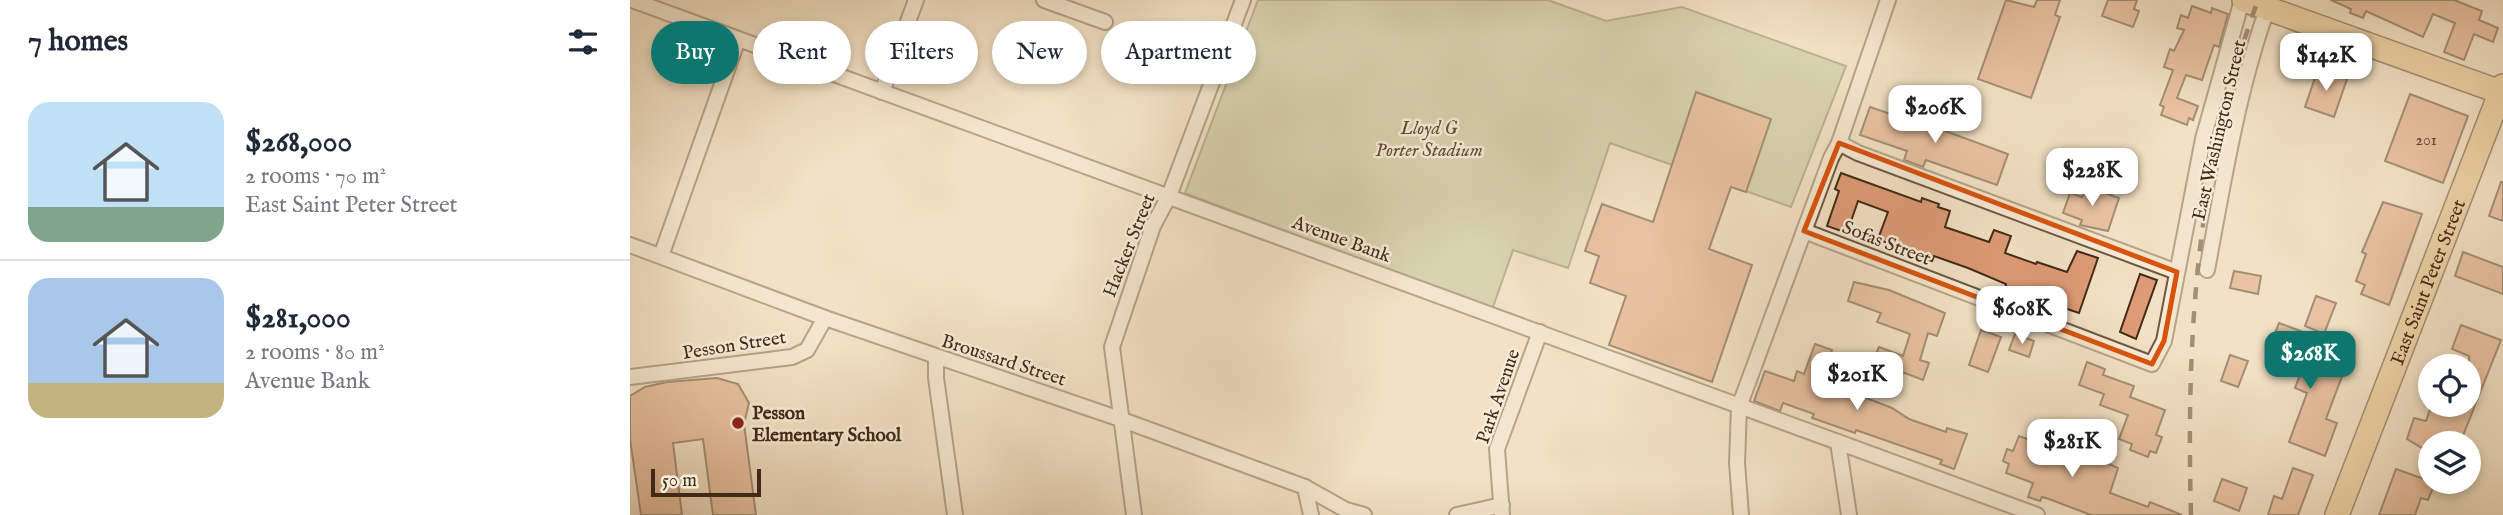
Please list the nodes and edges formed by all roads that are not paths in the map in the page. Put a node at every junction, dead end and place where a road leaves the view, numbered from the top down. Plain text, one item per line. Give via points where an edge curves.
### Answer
1 (632, 0) edge
2 (916, 0) edge
3 (1044, 0) edge
4 (1243, 0) edge
5 (1888, 0) edge
6 (2243, 0) edge
7 (2269, 4) edge
8 (689, 21) edge
9 (1102, 21) edge
10 (739, 39) edge
11 (722, 84) edge
12 (2502, 91) edge
13 (882, 92) junction
14 (1839, 143) junction
15 (1169, 196) junction
16 (1804, 231) junction
17 (630, 245) edge
18 (661, 256) junction
19 (2207, 270) dead end
20 (2177, 272) junction
21 (825, 318) junction
22 (1540, 332) junction
23 (936, 358) junction
24 (2152, 364) joint
25 (630, 377) edge
26 (1739, 407) junction
27 (1121, 419) junction
28 (1838, 442) junction
29 (1305, 487) junction
30 (1502, 510) edge
31 (955, 515) edge
32 (1133, 515) edge
33 (1311, 515) edge
34 (1364, 515) edge
35 (1457, 515) edge
36 (1741, 515) edge
37 (1849, 515) edge
38 (2037, 515) edge
39 (2337, 515) edge

1 - 8 street, Avenue Bank
2 - 13 street
3 - 9 street
4 - 15 street, Hacker Street
5 - 14 street
6 - 7 main road
6 - 20 street, East Washington Street via 2203,139
7 - 12 main road
7 - 19 street, East Washington Street via 2229,153
10 - 13 street, Avenue Bank
11 - 18 street
12 - 39 main road, East Saint Peter Street
13 - 15 street, Avenue Bank
14 - 16 street
14 - 20 street
15 - 22 street, Avenue Bank
15 - 27 street, Hacker Street via 1153,226 1112,347
16 - 24 street, Sofas Street
16 - 26 street
17 - 18 street, Broussard Street
18 - 21 street, Broussard Street
20 - 24 street, East Washington Street via 2164,341
21 - 23 street, Broussard Street
21 - 25 street, Pesson Street via 807,350 792,357
22 - 26 street, Avenue Bank
22 - 30 street, Park Avenue via 1500,436 1497,471
23 - 27 street, Broussard Street
23 - 31 street
26 - 28 street, Avenue Bank
26 - 36 street
27 - 29 street, Broussard Street
27 - 32 street, Hacker Street
28 - 37 street
28 - 38 street, Avenue Bank
29 - 33 street
29 - 34 street, Broussard Street
30 - 35 street

